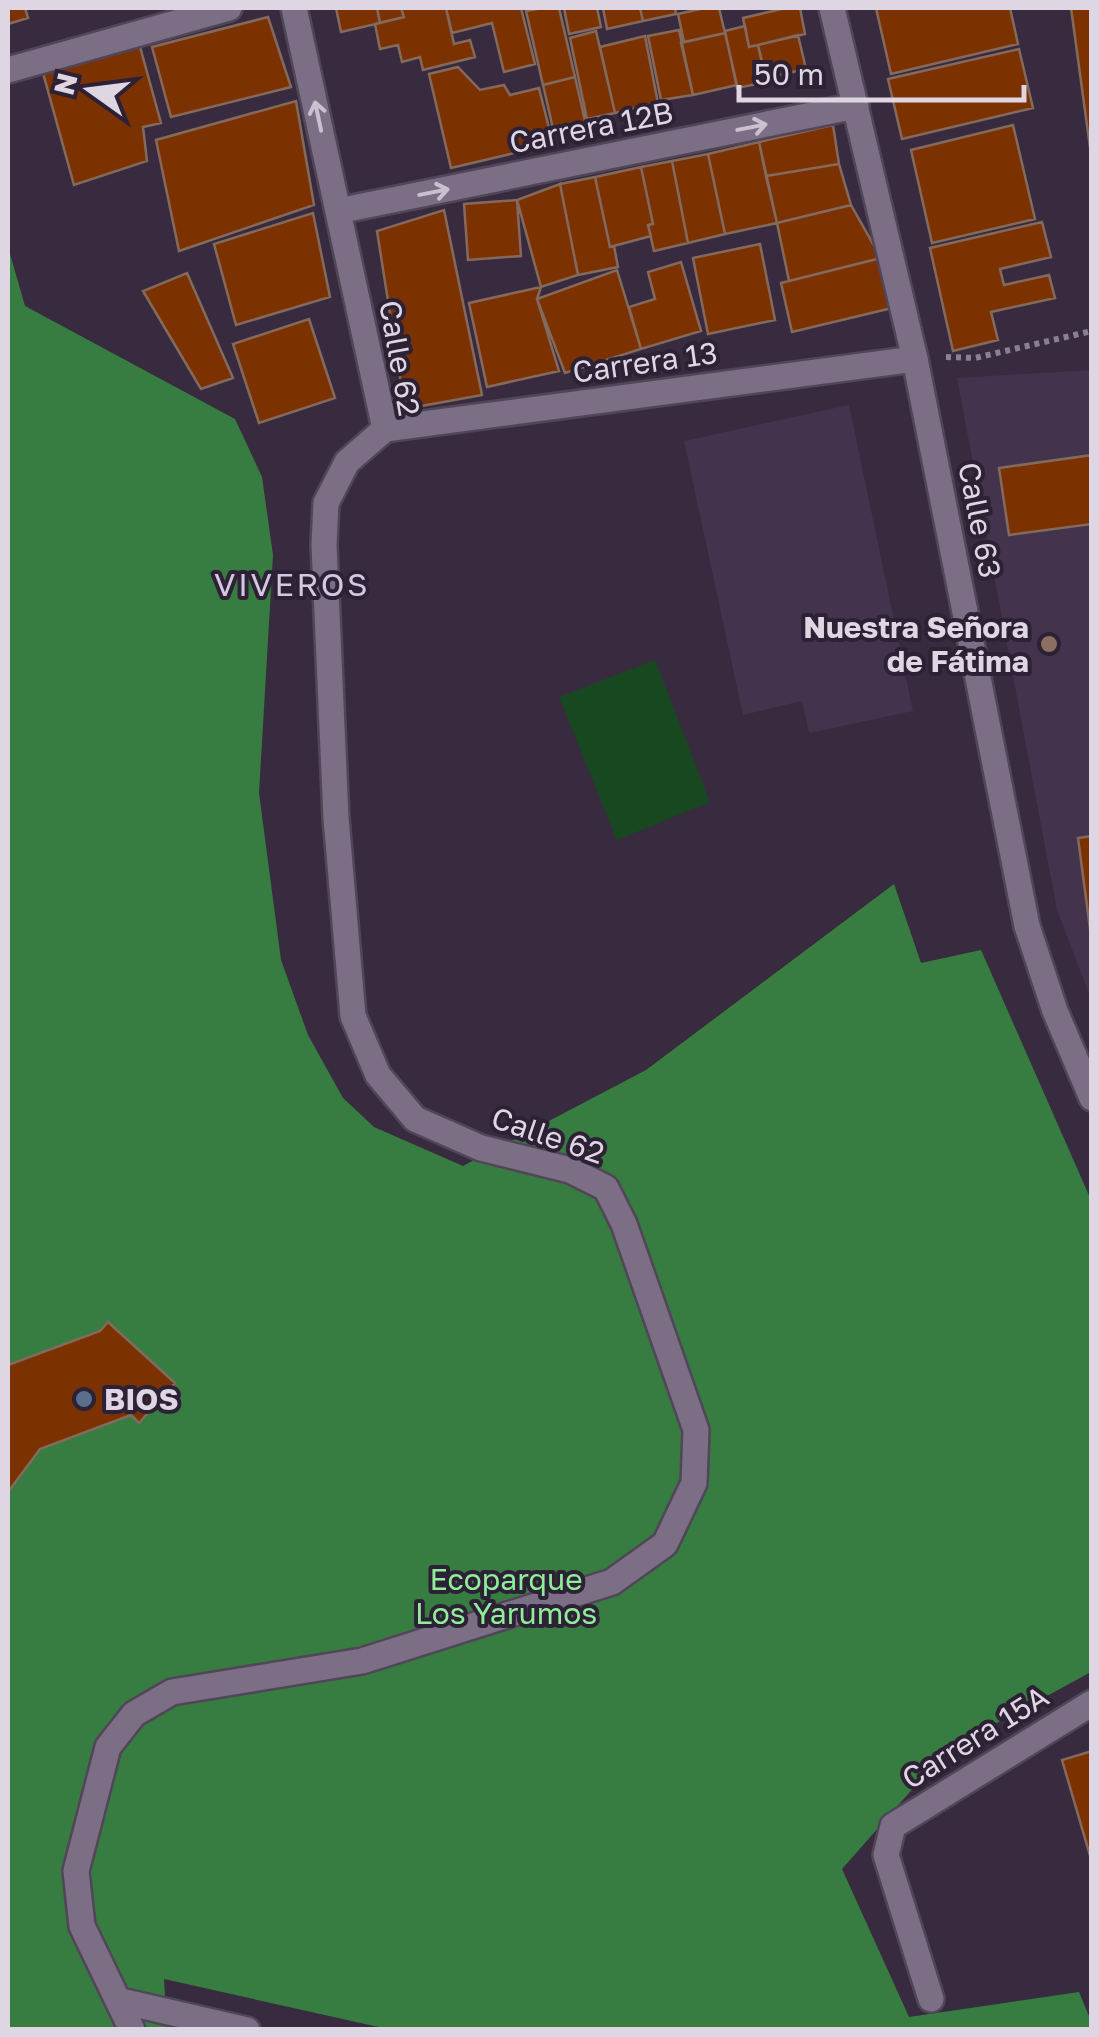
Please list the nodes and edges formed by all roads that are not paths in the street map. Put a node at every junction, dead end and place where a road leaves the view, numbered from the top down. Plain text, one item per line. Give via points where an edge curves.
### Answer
1 (229, 8) edge
2 (294, 8) edge
3 (832, 8) edge
4 (8, 70) edge
5 (856, 106) junction
6 (338, 211) junction
7 (914, 359) junction
8 (385, 429) junction
9 (1092, 1098) edge
10 (1092, 1703) edge
11 (931, 1999) dead end
12 (121, 2002) junction
13 (188, 2022) edge
14 (132, 2030) edge
15 (247, 2030) edge

1 - 4 street
6 -> 2 street, Calle 62
3 - 5 street, Calle 63
6 -> 5 street, Carrera 12B
5 - 7 street, Calle 63
6 - 8 street, Calle 62
7 - 8 street, Carrera 13
7 - 9 street, Calle 63 via 1027,926
8 - 12 street, Calle 62 via 347,462 326,504 336,818 353,1016 378,1075 416,1120 606,1188 696,1430 694,1484 664,1544 612,1582 362,1661 172,1692 134,1714 108,1747 76,1871 82,1926
10 - 11 street, Carrera 15A via 893,1826 886,1855
12 - 13 street
12 - 14 street, Calle 62
13 - 15 street

